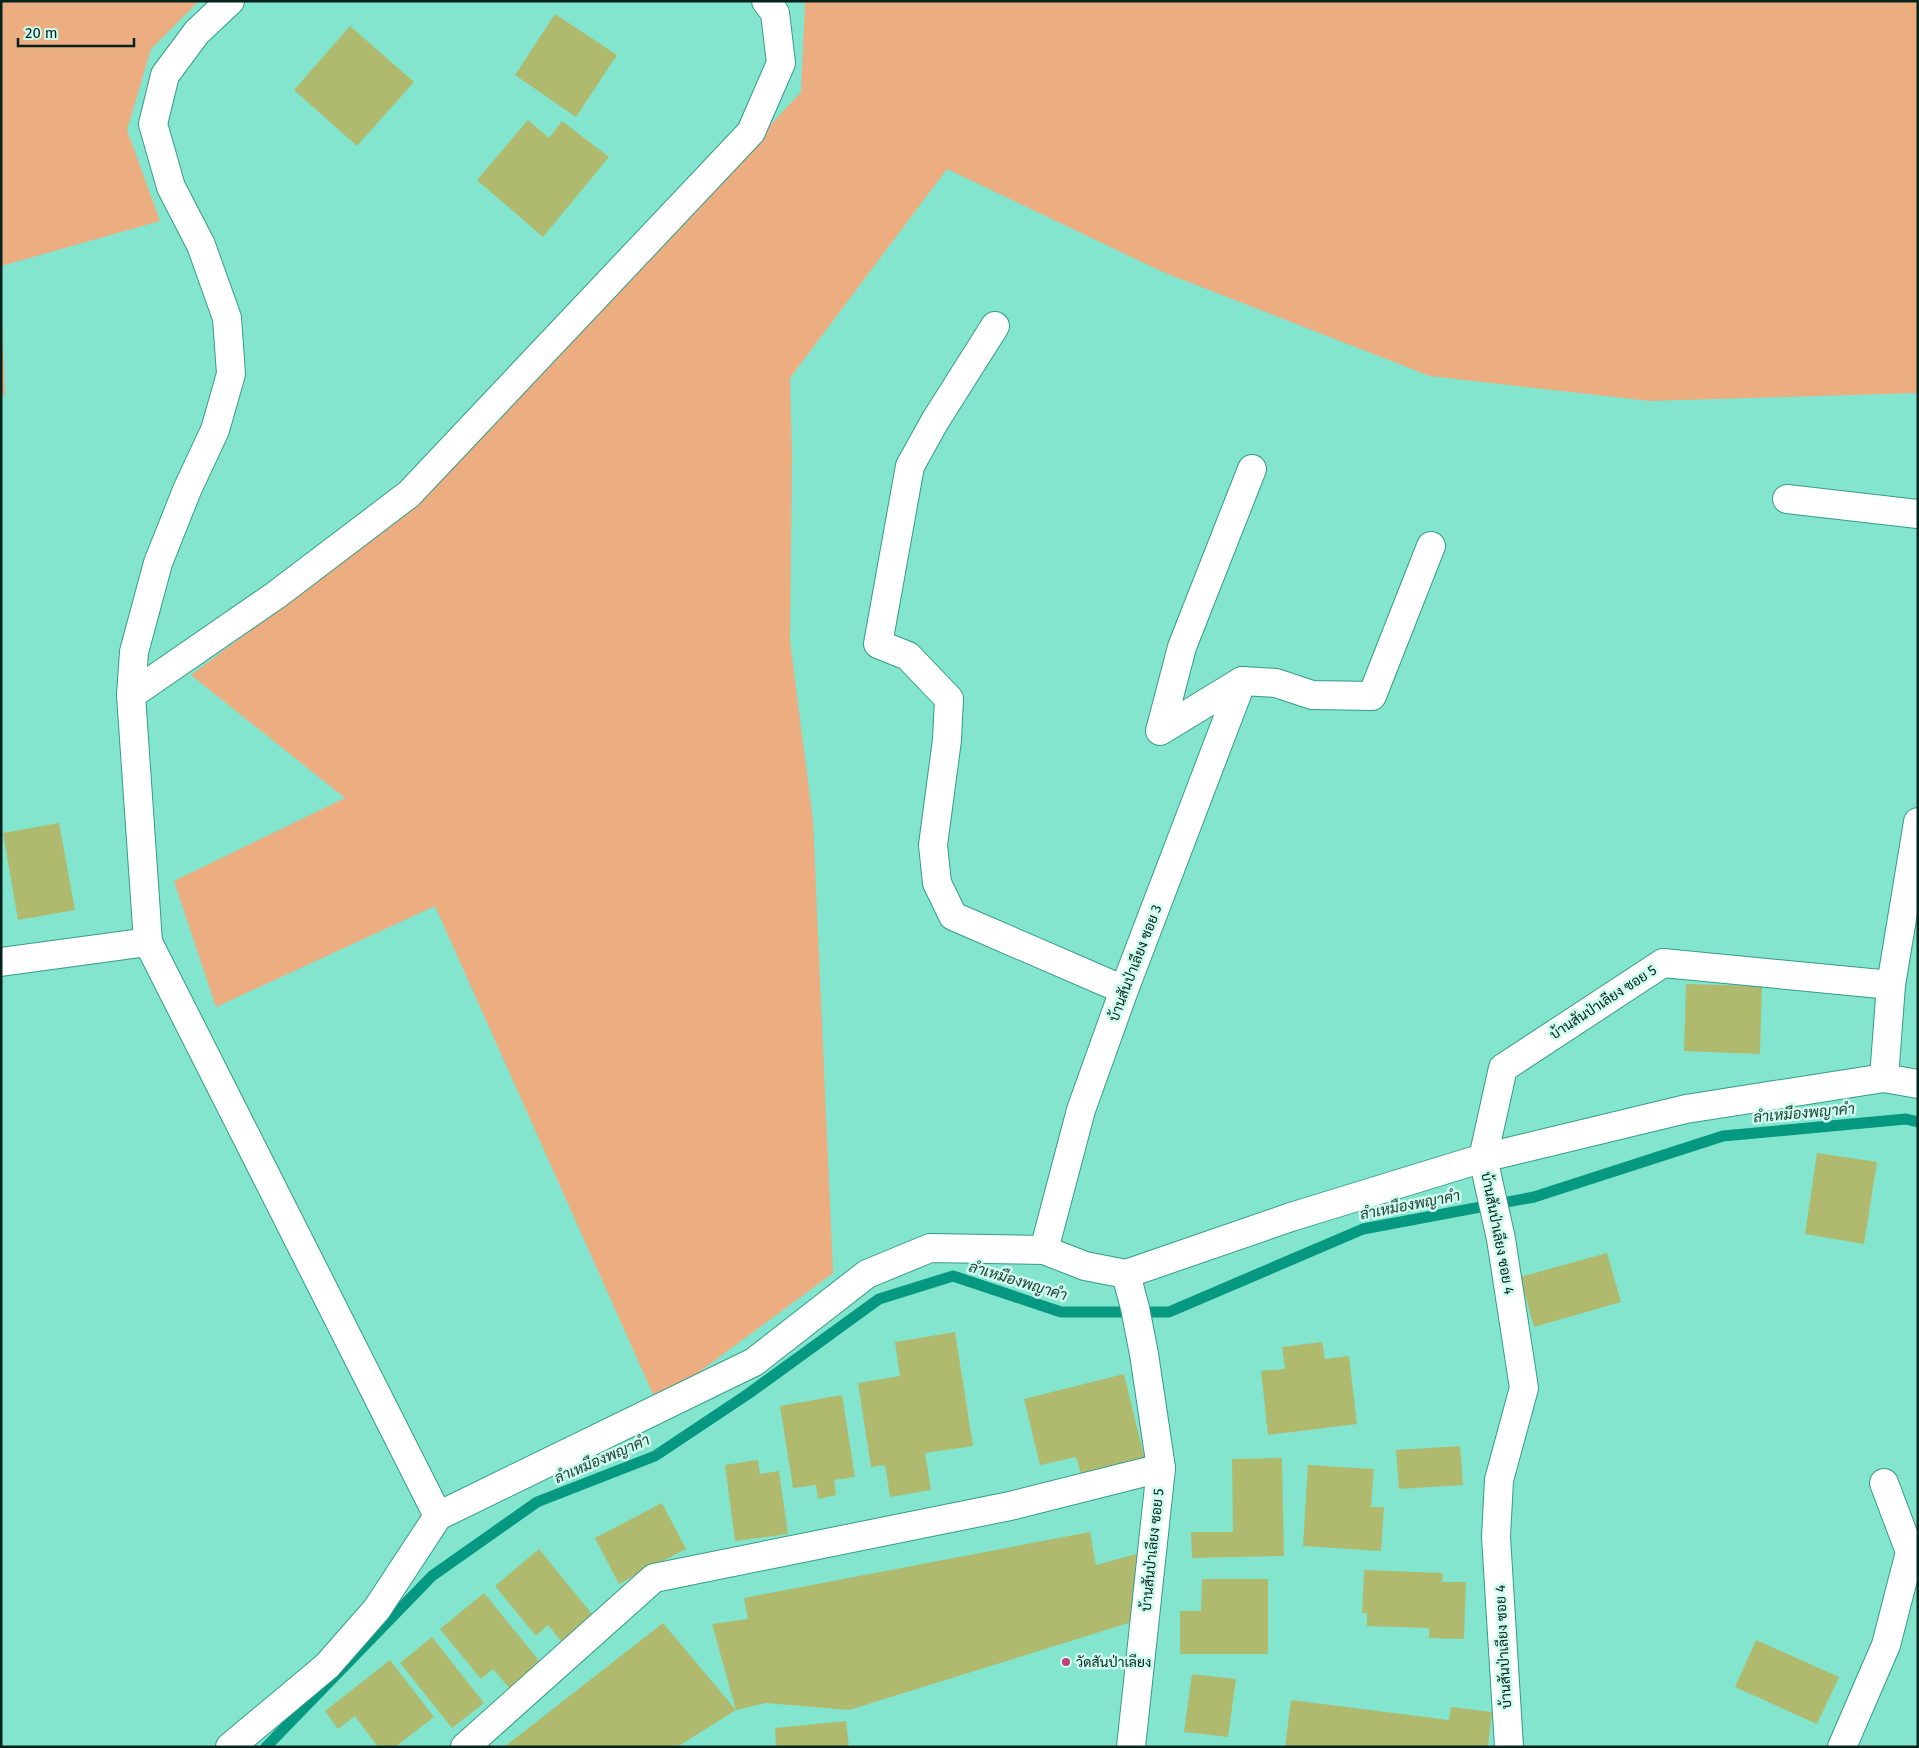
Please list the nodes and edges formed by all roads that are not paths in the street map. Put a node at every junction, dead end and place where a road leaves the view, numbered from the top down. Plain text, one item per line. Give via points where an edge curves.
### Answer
1 (230, 1) edge
2 (766, 1) edge
3 (995, 326) dead end
4 (1252, 469) dead end
5 (1786, 499) dead end
6 (1918, 514) edge
7 (1431, 546) dead end
8 (1242, 681) junction
9 (131, 695) junction
10 (1918, 822) edge
11 (148, 942) junction
12 (1, 962) edge
13 (1891, 985) junction
14 (1124, 990) junction
15 (1884, 1078) junction
16 (1918, 1084) edge
17 (1486, 1170) junction
18 (1044, 1250) junction
19 (1126, 1274) junction
20 (1161, 1468) junction
21 (1884, 1483) dead end
22 (438, 1516) junction
23 (230, 1747) edge
24 (465, 1747) edge
25 (1132, 1747) edge
26 (1509, 1747) edge
27 (1842, 1747) edge

1 - 9 street via 197,32 165,75 153,124 171,187 200,245 227,318 231,374 215,430 158,563 134,652
2 - 9 street via 775,13 781,63 751,132 409,494 276,595
3 - 14 street via 910,466 878,644 908,656 949,699 947,740 932,846 937,883 953,916
4 - 8 street via 1182,646 1160,731
5 - 6 street
7 - 8 street via 1372,696 1312,694 1276,683
8 - 14 street, บ้านสันป่าเลียง ซอย 3
9 - 11 street
10 - 13 street
11 - 12 street
11 - 22 street
13 - 15 street
13 - 17 street, บ้านสันป่าเลียง ซอย 5 via 1663,963 1503,1068
14 - 18 street, บ้านสันป่าเลียง ซอย 3 via 1081,1110
15 - 16 street, บ้านสันป่าเลียง ซอย 4
15 - 17 street, บ้านสันป่าเลียง ซอย 4 via 1686,1109
17 - 19 street via 1291,1217
17 - 26 street, บ้านสันป่าเลียง ซอย 4 via 1501,1239 1524,1388 1499,1480 1496,1537
18 - 19 street via 1085,1266
18 - 22 street via 930,1248 867,1274 754,1362
19 - 20 street, บ้านสันป่าเลียง ซอย 5 via 1144,1354
20 - 24 street via 1010,1506 654,1578
20 - 25 street, บ้านสันป่าเลียง ซอย 5
21 - 27 street via 1910,1552 1886,1644
22 - 23 street via 377,1609 327,1666

